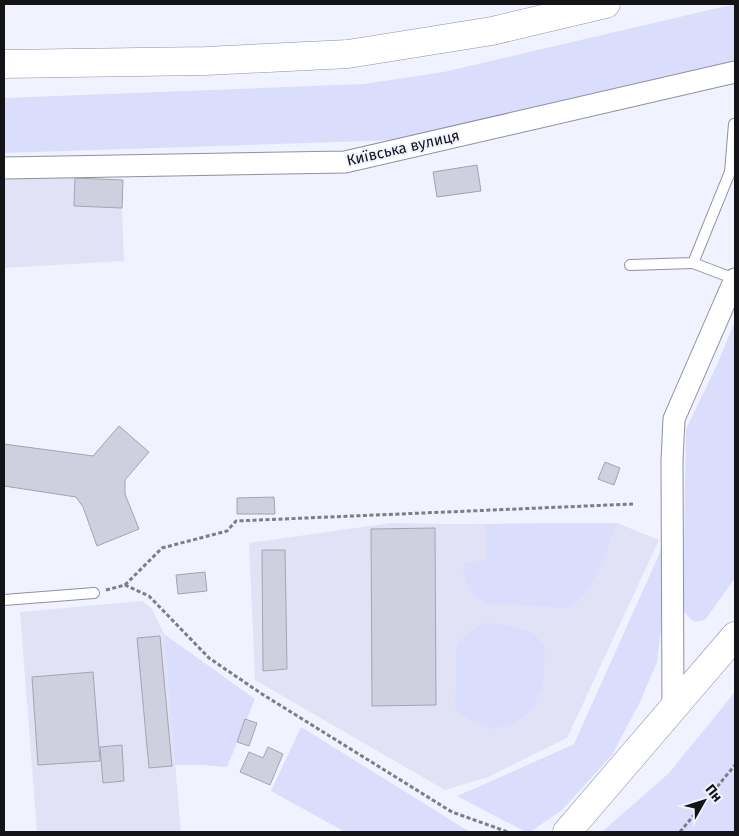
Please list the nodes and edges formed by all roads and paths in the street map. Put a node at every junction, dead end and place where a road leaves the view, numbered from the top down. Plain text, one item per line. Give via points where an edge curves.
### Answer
1 (606, 4) edge
2 (4, 64) edge
3 (735, 72) edge
4 (734, 124) edge
5 (4, 168) edge
6 (693, 263) junction
7 (630, 265) dead end
8 (735, 279) edge
9 (633, 504) dead end
10 (125, 584) junction
11 (94, 593) joint
12 (4, 600) edge
13 (735, 636) edge
14 (673, 710) junction
15 (735, 765) edge
16 (508, 832) edge
17 (567, 832) edge
18 (680, 832) edge

1 - 2 main road via 492,31 348,54 206,61
3 - 5 street, Київська вулиця via 345,162
4 - 6 lane via 730,172
6 - 7 lane
6 - 8 lane
8 - 14 street via 674,419
9 - 10 path via 236,521 228,532 162,548
10 - 11 path
10 - 16 path via 149,596 210,658 262,694 452,812
11 - 12 lane
13 - 14 main road
14 - 17 main road
15 - 18 path

